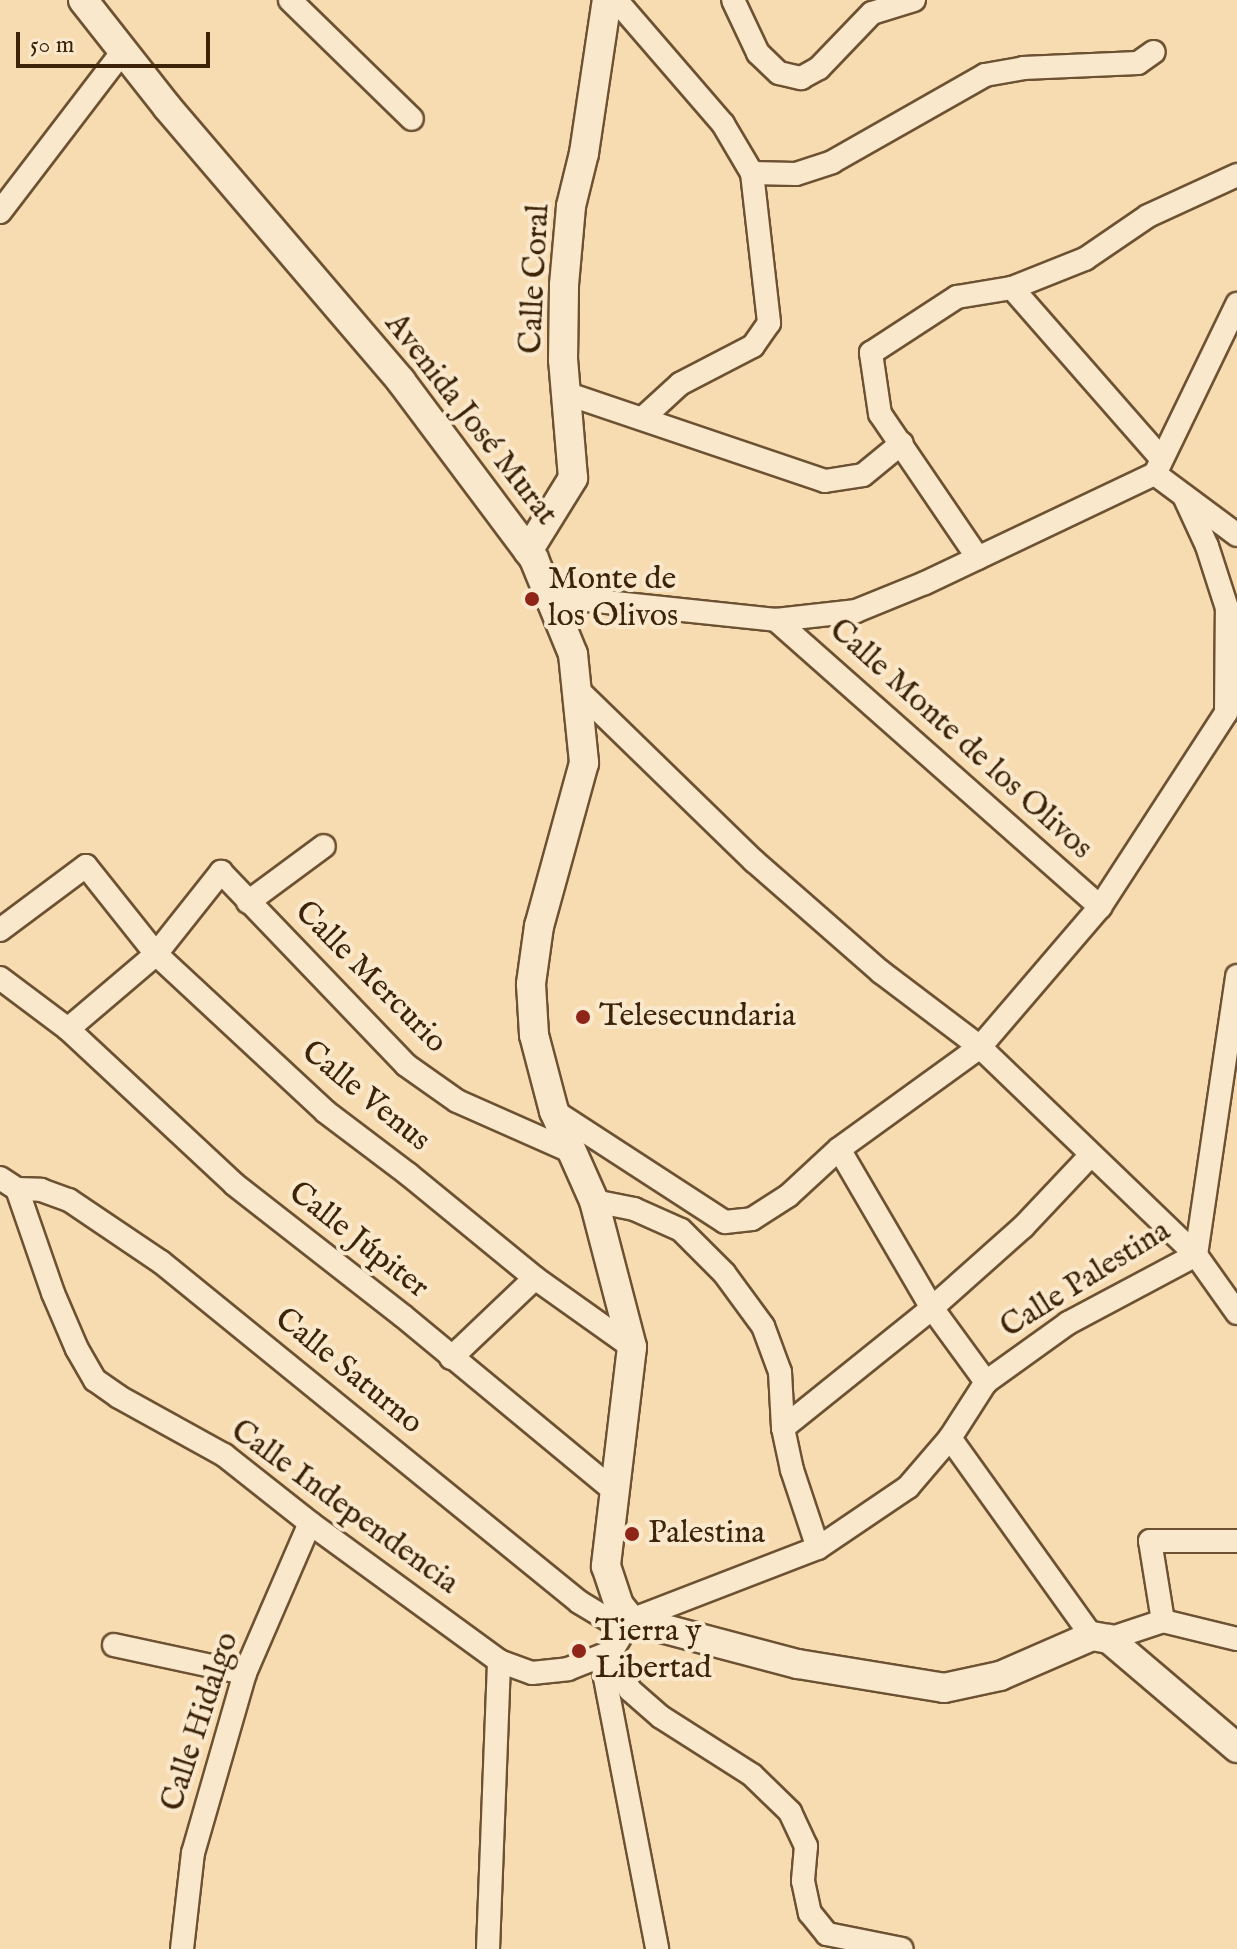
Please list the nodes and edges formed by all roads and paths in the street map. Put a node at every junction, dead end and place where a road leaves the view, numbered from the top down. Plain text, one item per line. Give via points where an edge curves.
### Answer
1 (83, 0) edge
2 (290, 0) edge
3 (607, 0) edge
4 (616, 0) edge
5 (733, 0) edge
6 (914, 0) edge
7 (124, 50) junction
8 (1154, 52) dead end
9 (412, 119) dead end
10 (752, 173) junction
11 (1237, 175) edge
12 (0, 212) edge
13 (1012, 288) junction
14 (1237, 304) edge
15 (568, 394) junction
16 (644, 417) junction
17 (902, 443) junction
18 (1158, 466) junction
19 (1184, 496) junction
20 (1237, 535) edge
21 (528, 551) junction
22 (978, 558) junction
23 (549, 596) junction
24 (776, 620) junction
25 (577, 689) junction
26 (324, 846) dead end
27 (248, 902) junction
28 (1100, 907) junction
29 (0, 930) edge
30 (156, 954) junction
31 (1237, 976) edge
32 (0, 978) edge
33 (68, 1029) junction
34 (980, 1047) junction
35 (554, 1111) junction
36 (839, 1149) junction
37 (572, 1152) junction
38 (1090, 1156) junction
39 (8, 1184) edge
40 (594, 1201) junction
41 (1196, 1255) junction
42 (535, 1278) junction
43 (932, 1308) junction
44 (1237, 1313) edge
45 (632, 1347) junction
46 (451, 1358) junction
47 (986, 1382) junction
48 (783, 1428) junction
49 (950, 1438) junction
50 (617, 1493) junction
51 (310, 1523) junction
52 (1237, 1541) edge
53 (818, 1548) junction
54 (1163, 1621) junction
55 (629, 1625) junction
56 (1101, 1638) junction
57 (1237, 1639) edge
58 (114, 1645) dead end
59 (606, 1655) junction
60 (499, 1661) junction
61 (245, 1673) junction
62 (1237, 1748) edge
63 (182, 1949) edge
64 (488, 1949) edge
65 (657, 1949) edge
66 (902, 1949) edge

1 - 7 street, Avenida José Murat
2 - 9 street
3 - 15 street, Calle Coral via 571,206 563,360
4 - 10 street via 723,124
5 - 6 street via 758,53 779,73 801,78 819,68 872,13
7 - 12 street
7 - 21 street, Avenida José Murat via 401,381
8 - 10 street via 1138,63 1023,68 985,75 832,162 796,174
10 - 16 street via 769,323 753,346 680,384
11 - 13 street via 1148,216 1085,259
13 - 17 street via 957,297 871,353 880,414
13 - 18 street
14 - 18 street
15 - 16 street
15 - 21 street, Calle Coral via 573,478
16 - 17 street via 825,481 863,475
17 - 22 street
18 - 19 street
18 - 22 street, Calle Monte de los Olivos
19 - 20 street
19 - 28 street via 1227,608 1226,713
21 - 23 street, Avenida José Murat
22 - 24 street, Calle Monte de los Olivos via 856,611
23 - 24 street, Calle Monte de los Olivos
23 - 25 street, Avenida José Murat via 573,654
24 - 28 street, Calle Monte de los Olivos
25 - 34 street via 766,871 881,972
25 - 35 street, Avenida José Murat via 584,763 539,926 531,984 534,1035
26 - 27 street
27 - 30 street, Calle Mercurio via 221,872
27 - 37 street, Calle Mercurio via 406,1065 457,1101
28 - 34 street
29 - 30 street, Calle Venus via 86,866
30 - 33 street
30 - 42 street, Calle Venus via 326,1112
31 - 41 street, Calle Palestina
32 - 33 street, Calle Júpiter
33 - 46 street, Calle Júpiter via 234,1184
34 - 36 street
34 - 38 street
35 - 36 street via 725,1222 752,1219 788,1196
35 - 37 street, Avenida José Murat
36 - 43 street
37 - 40 street, Avenida José Murat
38 - 41 street
38 - 43 street via 1023,1227
39 - 51 street, Calle Independencia via 95,1380 224,1455
39 - 55 street, Calle Saturno via 69,1200 161,1262 579,1602
40 - 45 street, Avenida José Murat
40 - 48 street via 634,1209 681,1230 724,1273 763,1326 780,1372
41 - 44 street
41 - 47 street, Calle Palestina via 1068,1323
42 - 45 street, Calle Venus
42 - 46 street
43 - 47 street
43 - 48 street
45 - 50 street, Avenida José Murat
46 - 50 street, Calle Júpiter
47 - 49 street, Calle Palestina
48 - 53 street
49 - 53 street, Calle Palestina via 908,1487
49 - 56 street
50 - 55 street, Avenida José Murat via 606,1566
51 - 60 street, Calle Independencia
51 - 61 street, Calle Hidalgo
52 - 54 street via 1150,1541
53 - 55 street, Calle Palestina
54 - 56 street
54 - 57 street
55 - 56 street via 798,1664 944,1688 1000,1676
55 - 59 street
56 - 62 street
58 - 61 street
59 - 60 street, Calle Independencia via 568,1669 532,1673
59 - 65 street
59 - 66 street via 630,1690 661,1717 752,1775 790,1812 806,1846 803,1881 810,1913 827,1934
60 - 64 street
61 - 63 street, Calle Hidalgo via 193,1853

